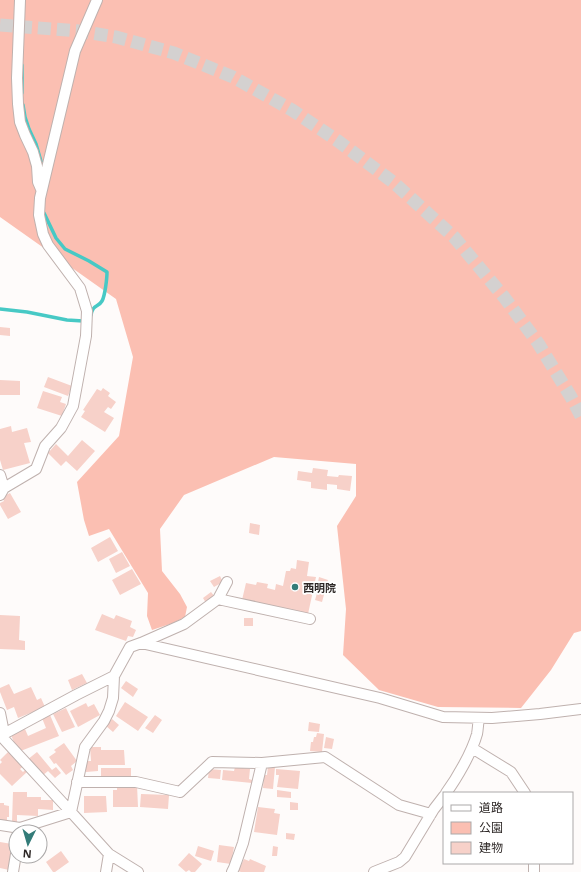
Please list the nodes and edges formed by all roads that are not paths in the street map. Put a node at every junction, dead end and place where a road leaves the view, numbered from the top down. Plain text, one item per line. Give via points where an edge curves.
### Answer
1 (20, 0) edge
2 (97, 0) edge
3 (41, 191) junction
4 (0, 475) edge
5 (2, 492) edge
6 (227, 582) dead end
7 (218, 600) junction
8 (310, 620) dead end
9 (141, 643) junction
10 (114, 676) junction
11 (581, 709) edge
12 (0, 713) edge
13 (479, 718) junction
14 (0, 736) edge
15 (472, 748) junction
16 (262, 763) junction
17 (77, 782) junction
18 (447, 792) edge
19 (524, 792) edge
20 (443, 797) edge
21 (71, 812) junction
22 (431, 814) junction
23 (37, 824) edge
24 (109, 854) junction
25 (106, 872) edge
26 (138, 872) edge
27 (232, 872) edge
28 (374, 872) edge

1 - 3 street via 18,104 20,122 33,152
2 - 3 street via 76,51
3 - 5 street via 39,215 43,234 48,245 80,288 87,311 86,336 73,406 61,428 45,446 36,469
4 - 5 street
6 - 7 street
7 - 8 street
7 - 9 street via 184,624
9 - 10 street via 130,647
9 - 13 street via 380,698 443,716
10 - 14 street
10 - 17 street via 113,698 109,711 85,748
11 - 13 street
12 - 14 street via 3,728
13 - 15 street
14 - 21 street
15 - 18 street
15 - 19 street via 511,772
16 - 17 street via 212,762 180,792 136,782
16 - 22 street via 325,757 399,805
16 - 27 street via 243,843
17 - 21 street
20 - 22 street
21 - 23 street
21 - 24 street
22 - 28 street via 405,857 400,862
24 - 25 street
24 - 26 street

